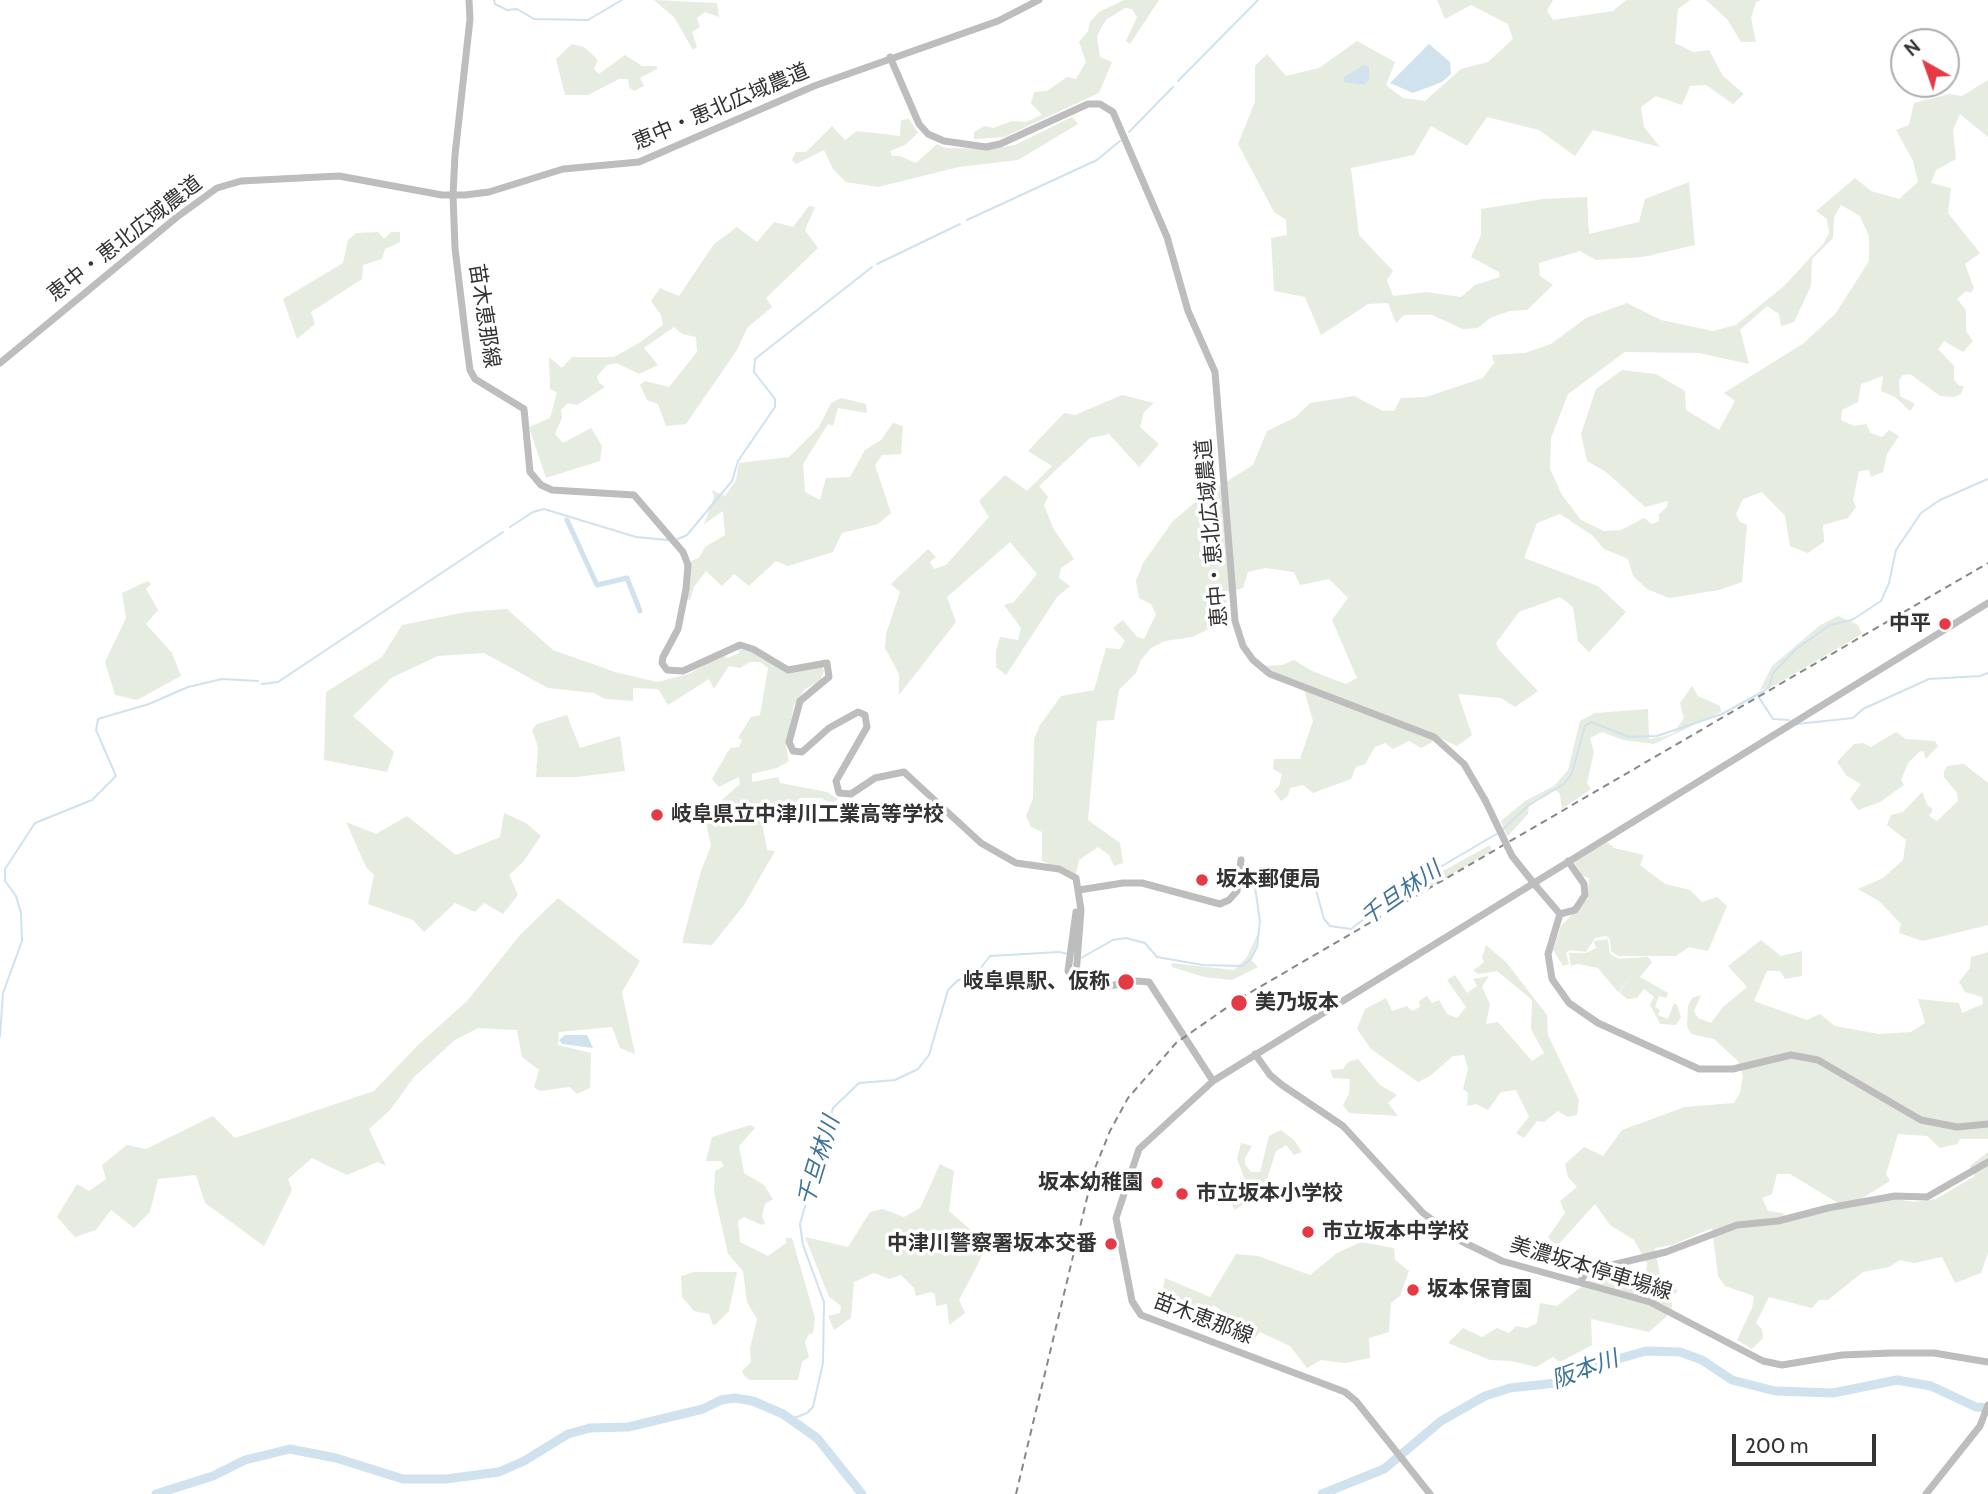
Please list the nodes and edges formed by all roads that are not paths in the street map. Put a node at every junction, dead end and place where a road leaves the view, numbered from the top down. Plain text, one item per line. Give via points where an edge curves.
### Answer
1 (469, 0) edge
2 (1039, 0) edge
3 (890, 57) junction
4 (453, 195) junction
5 (0, 363) edge
6 (1988, 603) edge
7 (1241, 860) dead end
8 (1568, 861) junction
9 (1079, 891) junction
10 (1560, 914) junction
11 (1255, 1054) junction
12 (1213, 1081) junction
13 (1988, 1124) edge
14 (1988, 1162) edge
15 (1580, 1282) junction
16 (1988, 1362) edge
17 (1988, 1405) edge
18 (1430, 1494) edge
19 (1926, 1494) edge

1 - 4 street, 苗木恵那線
2 - 3 street, 恵中・恵北広域農道 via 998,21
3 - 4 street, 恵中・恵北広域農道 via 649,160 563,169 489,192
3 - 10 street, 恵中・恵北広域農道, bridge via 919,124 944,141 986,147 1088,104 1103,104 1113,112 1167,237 1188,311 1215,372 1235,621 1243,646 1259,666 1279,678 1434,737 1464,764 1512,856
4 - 5 street, 恵中・恵北広域農道 via 340,176 241,181 216,188
4 - 9 street, 苗木恵那線 via 470,370 478,383 524,409 530,472 552,490 634,495 685,555 684,602 678,629 663,657 664,666 671,672 683,671 740,645 788,670 827,663 829,677 800,701 789,742 793,751 802,752 829,727 858,712 865,715 867,727 836,781 839,793 851,794 875,778 904,772 981,843 1016,863 1067,872 1076,878
6 - 8 street
7 - 9 street via 1237,891 1220,904 1142,883
8 - 10 street via 1584,884 1585,895 1575,910
8 - 11 street
9 - 12 street via 1069,971 1076,983 1088,990 1136,981 1152,985
10 - 13 street via 1548,954 1550,974 1569,1003 1598,1023 1706,1070 1733,1069 1791,1055 1818,1060 1921,1120 1956,1127
11 - 12 street
11 - 15 street, 美濃坂本停車場線 via 1282,1085 1343,1126 1408,1200 1449,1234 1515,1266
12 - 18 street, 苗木恵那線 via 1143,1142 1123,1192 1116,1219 1134,1307 1147,1318 1345,1391
14 - 15 street via 1927,1197 1895,1196 1737,1225 1666,1252 1589,1270
15 - 16 street, 美濃坂本停車場線 via 1670,1310 1763,1361 1782,1365 1892,1353 1934,1353
17 - 19 street via 1980,1426

